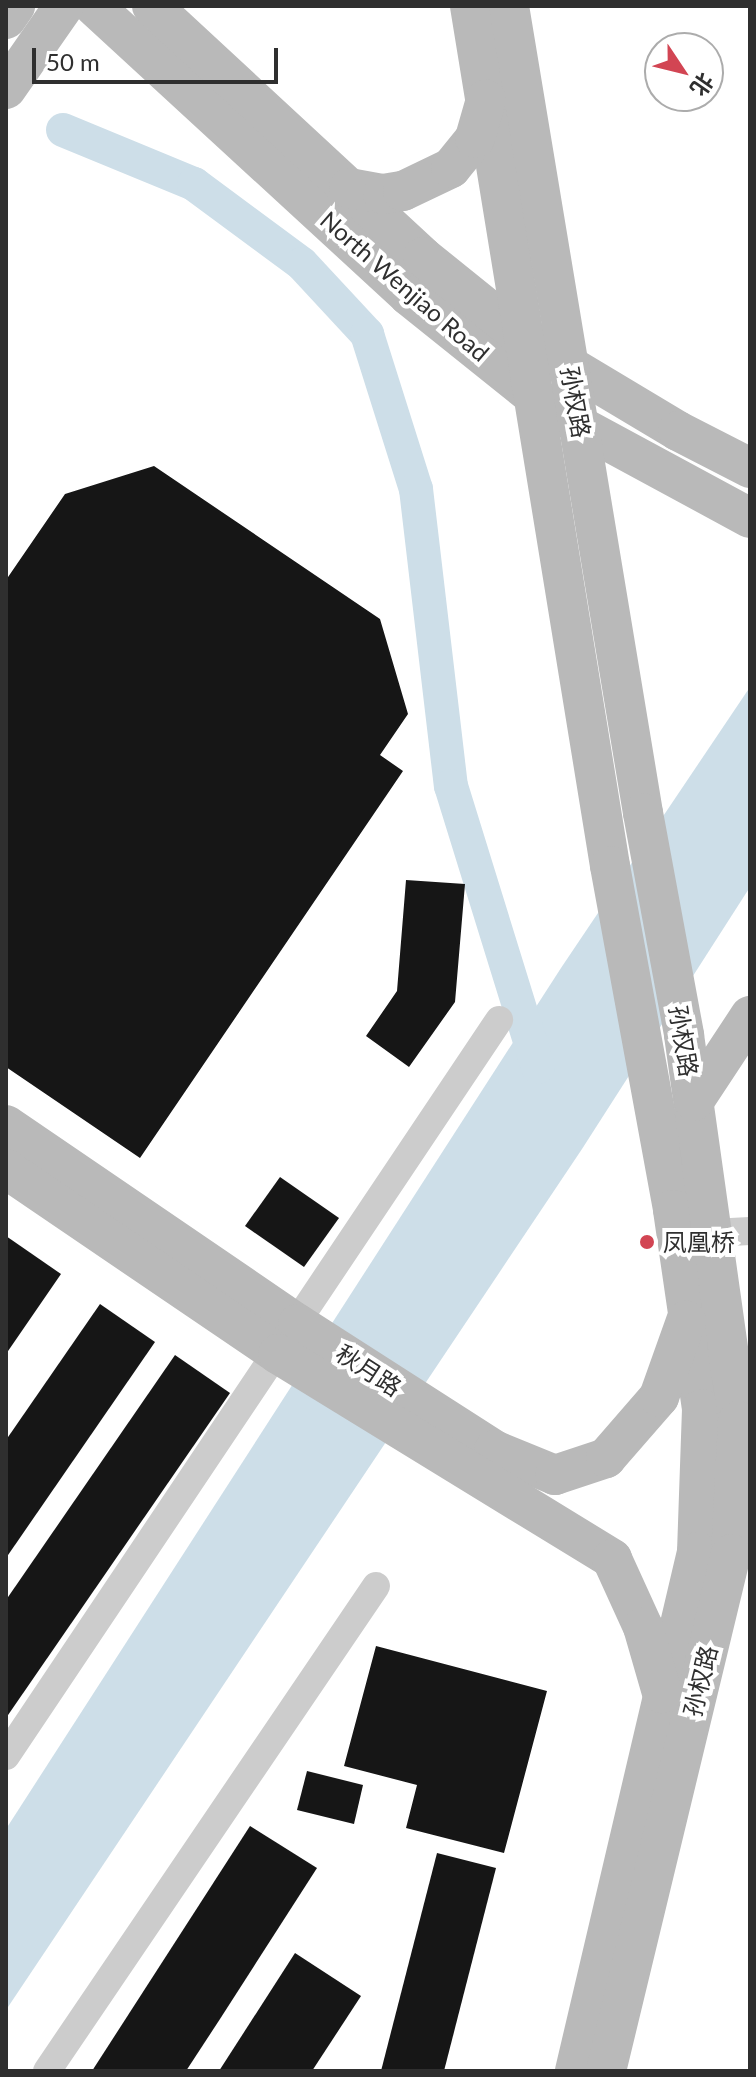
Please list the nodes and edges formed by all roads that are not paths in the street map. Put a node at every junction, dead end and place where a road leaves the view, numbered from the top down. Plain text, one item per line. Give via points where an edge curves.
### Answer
1 (15, 6) edge
2 (64, 6) edge
3 (94, 6) edge
4 (152, 6) edge
5 (470, 6) edge
6 (509, 6) edge
7 (6, 19) edge
8 (6, 89) edge
9 (486, 100) junction
10 (349, 188) junction
11 (526, 340) junction
12 (570, 368) junction
13 (535, 397) junction
14 (580, 426) junction
15 (750, 468) edge
16 (750, 518) edge
17 (750, 1016) edge
18 (499, 1020) dead end
19 (694, 1101) junction
20 (6, 1125) edge
21 (6, 1169) edge
22 (731, 1232) edge
23 (688, 1313) junction
24 (287, 1338) junction
25 (743, 1453) edge
26 (482, 1461) junction
27 (376, 1586) dead end
28 (664, 1698) junction
29 (6, 1756) edge
30 (47, 2071) edge
31 (575, 2071) edge
32 (606, 2071) edge

1 - 7 main road
2 - 8 main road
3 - 13 main road, North Wenjiao Road via 409,296
4 - 10 main road, North Wenjiao Road
5 - 9 main road, 孙权路
6 - 12 main road, 孙权路
9 - 10 main road via 475,138 451,168 403,191 383,194
9 - 11 main road, 孙权路
10 - 11 main road, North Wenjiao Road via 423,257
11 - 12 main road, North Wenjiao Road
11 - 13 main road, 孙权路
12 - 14 main road, 孙权路
12 - 15 main road, North Wenjiao Road
13 - 14 main road, North Wenjiao Road
13 - 23 main road, 孙权路
14 - 16 main road, North Wenjiao Road
14 - 19 main road, 孙权路
17 - 19 main road
18 - 24 street
19 - 22 main road, 孙权路
20 - 24 main road, 秋月路
21 - 24 main road, 秋月路
22 - 25 main road, 孙权路
23 - 26 main road, 秋月路 via 659,1397 606,1458 555,1475
23 - 28 main road, 孙权路 via 702,1409 697,1552
24 - 26 main road, 秋月路
24 - 29 street
25 - 32 main road, 孙权路 via 731,1554
26 - 28 main road, 秋月路 via 612,1559 643,1627
27 - 30 street
28 - 31 main road, 孙权路

